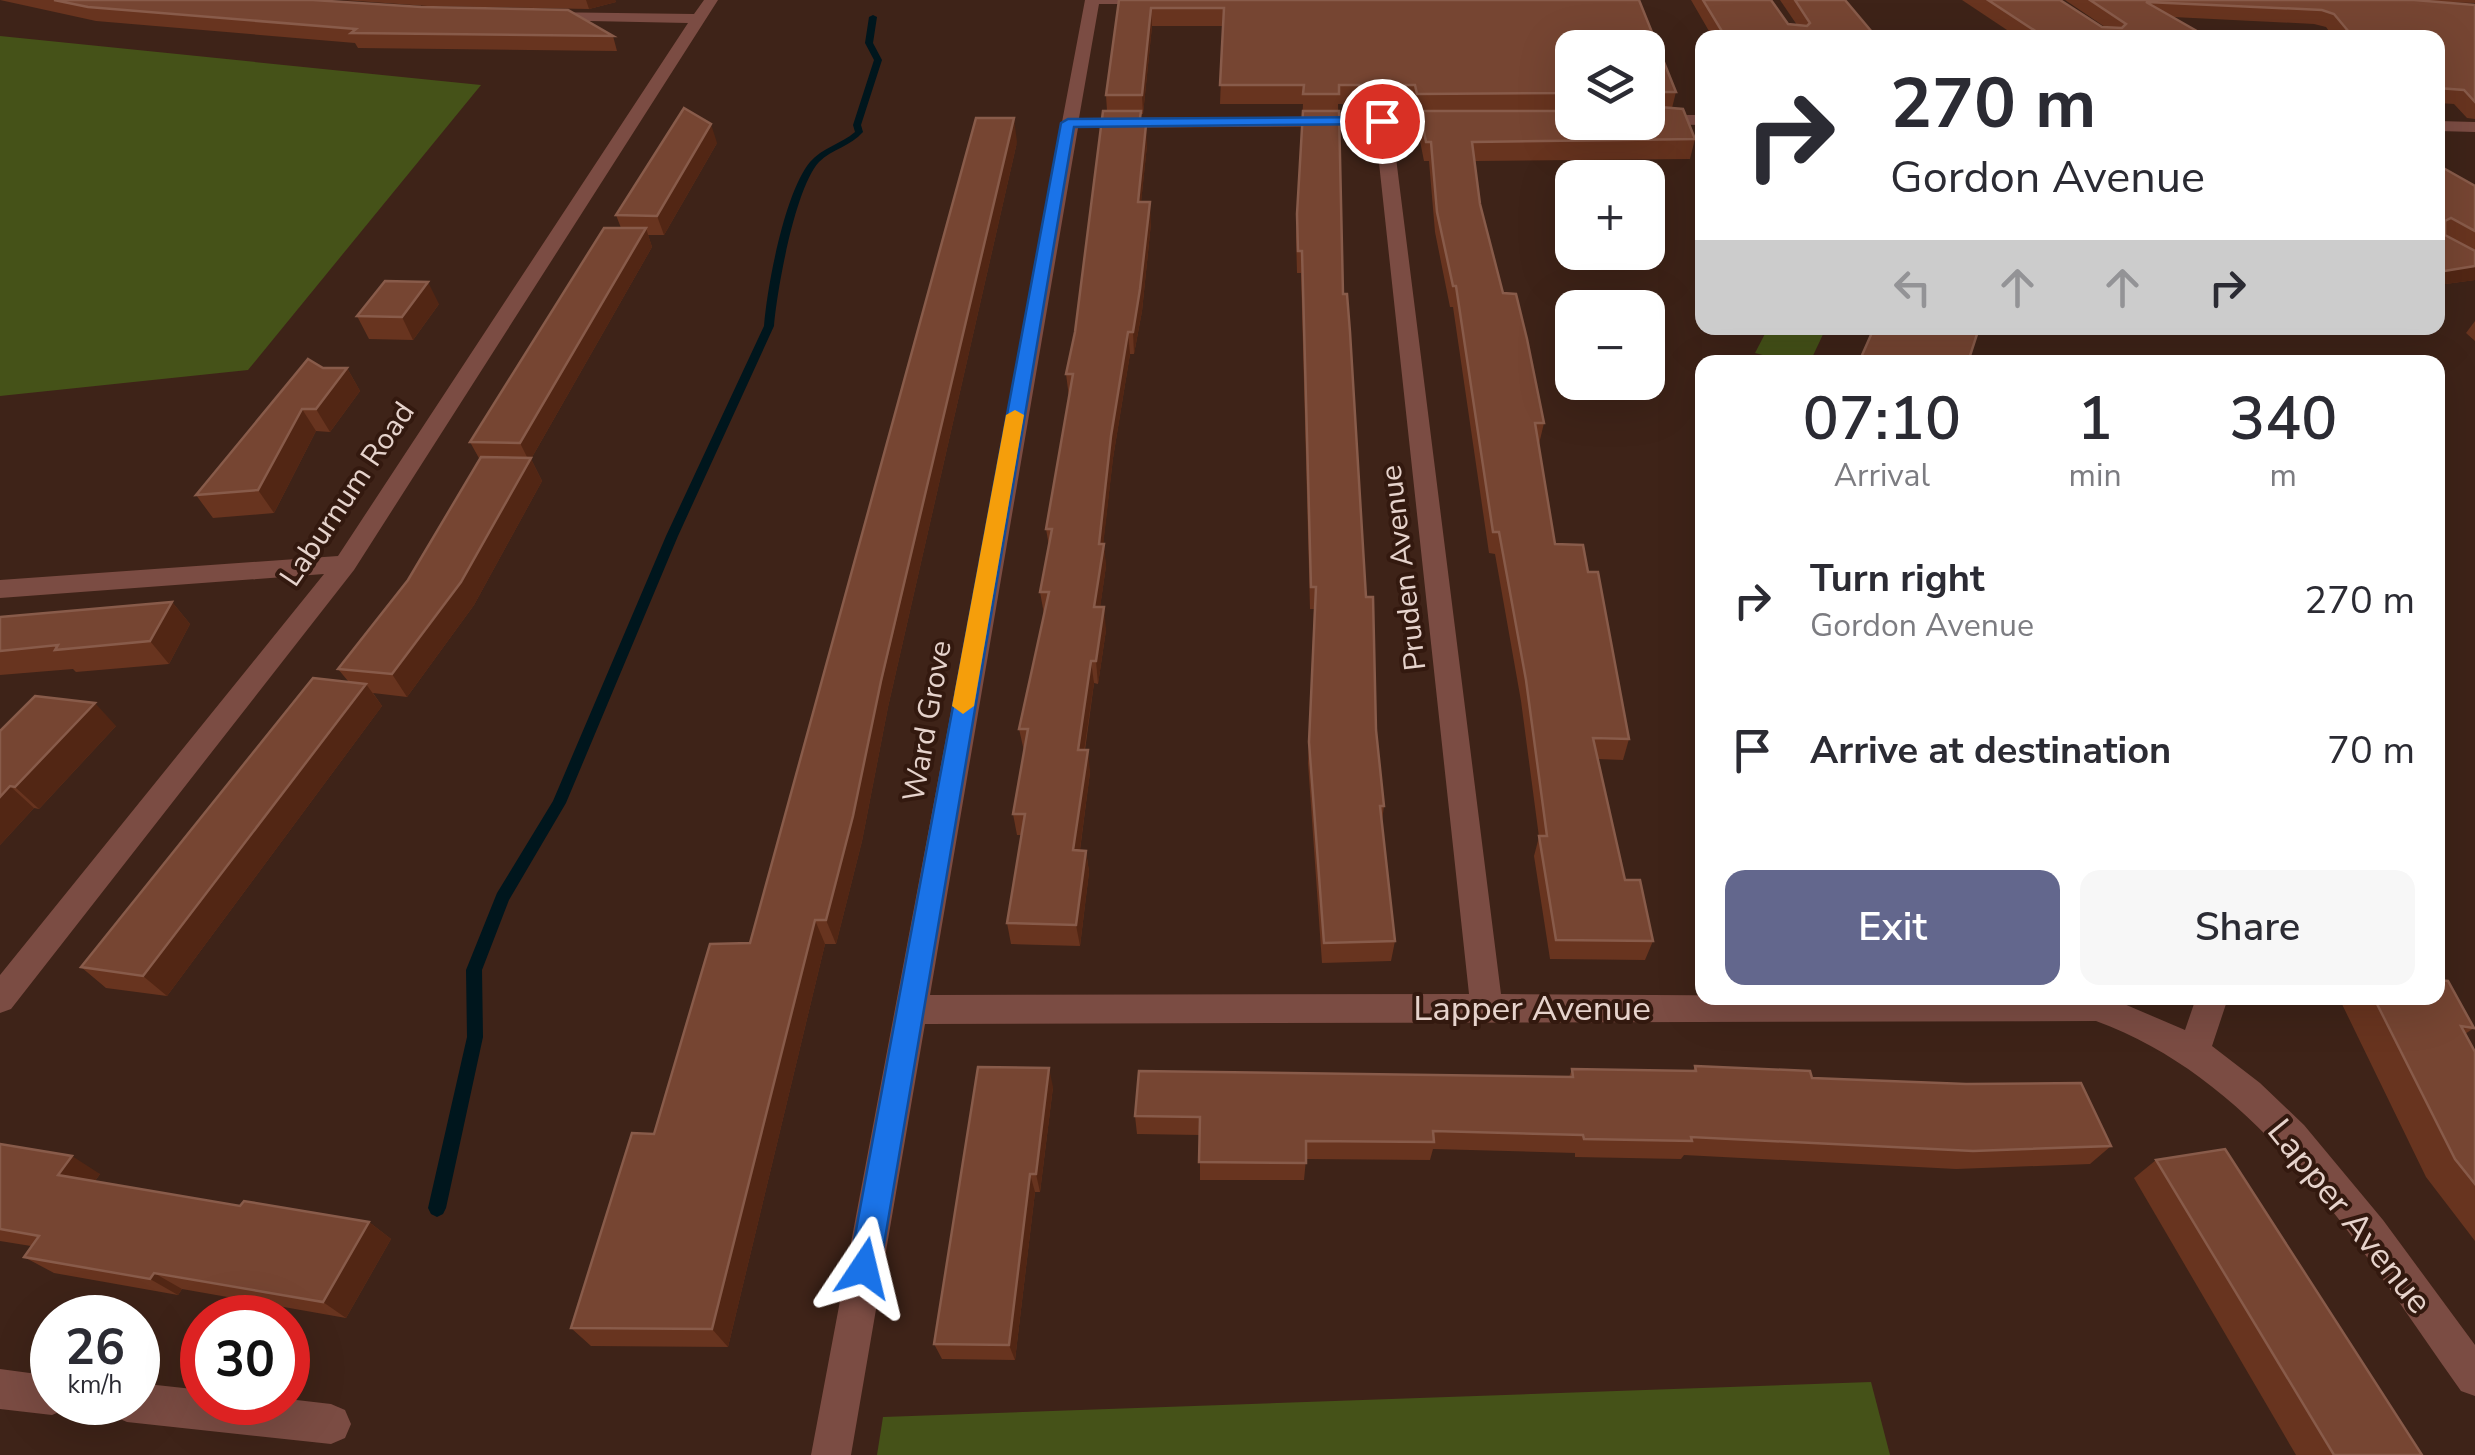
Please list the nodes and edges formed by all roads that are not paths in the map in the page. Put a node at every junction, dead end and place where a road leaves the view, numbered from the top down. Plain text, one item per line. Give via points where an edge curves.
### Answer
1 (1092, 0) edge
2 (1202, 0) edge
3 (704, 9) edge
4 (523, 16) edge
5 (1665, 120) edge
6 (1695, 120) edge
7 (1382, 121) junction
8 (1478, 121) edge
9 (1068, 123) junction
10 (2445, 126) edge
11 (2475, 127) edge
12 (345, 564) junction
13 (0, 590) edge
14 (0, 998) edge
15 (2210, 1005) edge
16 (1487, 1008) junction
17 (908, 1010) junction
18 (2193, 1053) junction
19 (2475, 1377) edge
20 (0, 1389) edge
21 (30, 1392) edge
22 (160, 1406) edge
23 (331, 1424) dead end
24 (831, 1455) edge

1 - 2 street
1 - 9 street, Ward Grove
3 - 4 street
3 - 12 street, Laburnum Road
5 - 6 street
7 - 8 street
7 - 9 street
7 - 16 street, Pruden Avenue
9 - 17 street, Ward Grove
10 - 11 street
12 - 13 street
12 - 14 street, Laburnum Road
15 - 18 street
16 - 17 street, Lapper Avenue
16 - 18 street, Lapper Avenue via 2096,1007 2153,1028
17 - 24 street, Ward Grove
18 - 19 street, Lapper Avenue via 2305,1151
20 - 21 street
22 - 23 street

